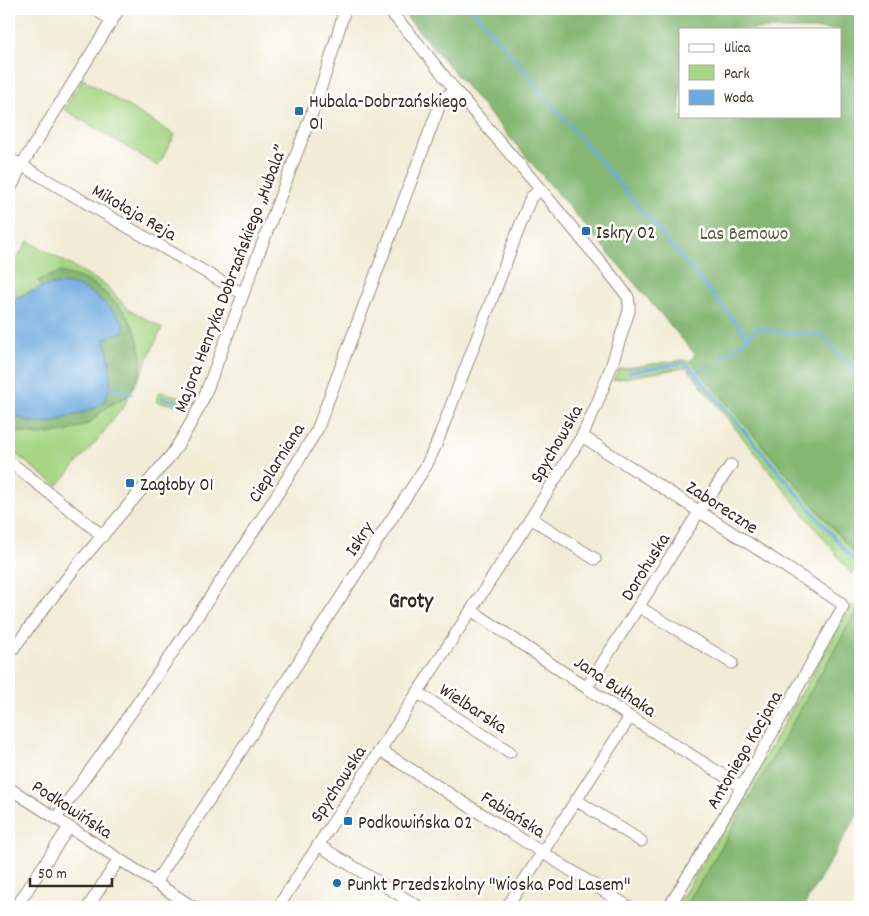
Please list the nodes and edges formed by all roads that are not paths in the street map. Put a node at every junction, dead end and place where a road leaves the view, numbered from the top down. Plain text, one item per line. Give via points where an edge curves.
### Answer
1 (95, 9) edge
2 (119, 9) edge
3 (345, 9) edge
4 (388, 9) edge
5 (112, 21) junction
6 (455, 90) junction
7 (9, 158) edge
8 (21, 166) junction
9 (9, 190) edge
10 (542, 191) junction
11 (243, 294) junction
12 (582, 436) junction
13 (9, 461) edge
14 (731, 465) dead end
15 (699, 512) junction
16 (531, 518) junction
17 (103, 536) junction
18 (595, 559) dead end
19 (639, 607) junction
20 (843, 607) joint
21 (471, 610) junction
22 (9, 654) edge
23 (732, 663) dead end
24 (587, 687) junction
25 (418, 692) junction
26 (630, 717) junction
27 (380, 750) junction
28 (510, 752) dead end
29 (742, 787) junction
30 (9, 788) edge
31 (576, 800) junction
32 (56, 818) junction
33 (69, 827) junction
34 (641, 842) dead end
35 (318, 845) junction
36 (542, 852) junction
37 (118, 859) junction
38 (155, 883) junction
39 (16, 907) edge
40 (88, 907) edge
41 (193, 907) edge
42 (278, 907) edge
43 (419, 907) edge
44 (507, 907) edge
45 (629, 907) edge
46 (669, 907) edge

1 - 5 street
2 - 5 street
3 - 11 street, Majora Henryka Dobrzańskiego „Hubala” via 324,80
4 - 6 street, Spychowska
5 - 8 street
6 - 10 street, Spychowska
6 - 32 street, Cieplarniana via 444,98 440,107 317,430 188,631
7 - 8 street, Mikołaja Reja
8 - 9 street
8 - 11 street, Mikołaja Reja
10 - 12 street, Spychowska via 628,297 624,325 611,367
10 - 38 street, Iskry via 531,197 426,466
11 - 17 street, Majora Henryka Dobrzańskiego „Hubala” via 206,392 186,434
12 - 15 street, Zaboreczne
12 - 16 street, Spychowska
13 - 17 street
14 - 15 street, Dorohuska
15 - 19 street, Dorohuska
15 - 20 street, Zaboreczne via 840,602
16 - 18 street
16 - 21 street, Spychowska
17 - 22 street, Majora Henryka Dobrzańskiego „Hubala”
19 - 23 street
19 - 24 street, Dorohuska
20 - 29 street, Antoniego Kocjana
21 - 24 street, Jana Bułhaka
21 - 25 street, Spychowska
24 - 26 street, Jana Bułhaka
25 - 27 street, Spychowska
25 - 28 street, Wielbarska
26 - 29 street, Jana Bułhaka
26 - 31 street
27 - 35 street, Spychowska
27 - 36 street, Fabiańska
29 - 46 street, Antoniego Kocjana
30 - 32 street, Podkowińska
31 - 34 street
31 - 36 street
32 - 33 street, Podkowińska
33 - 37 street, Podkowińska
33 - 39 street
35 - 42 street, Spychowska
35 - 43 street
36 - 44 street
36 - 45 street, Fabiańska
37 - 38 street, Podkowińska
37 - 40 street
38 - 41 street, Podkowińska

